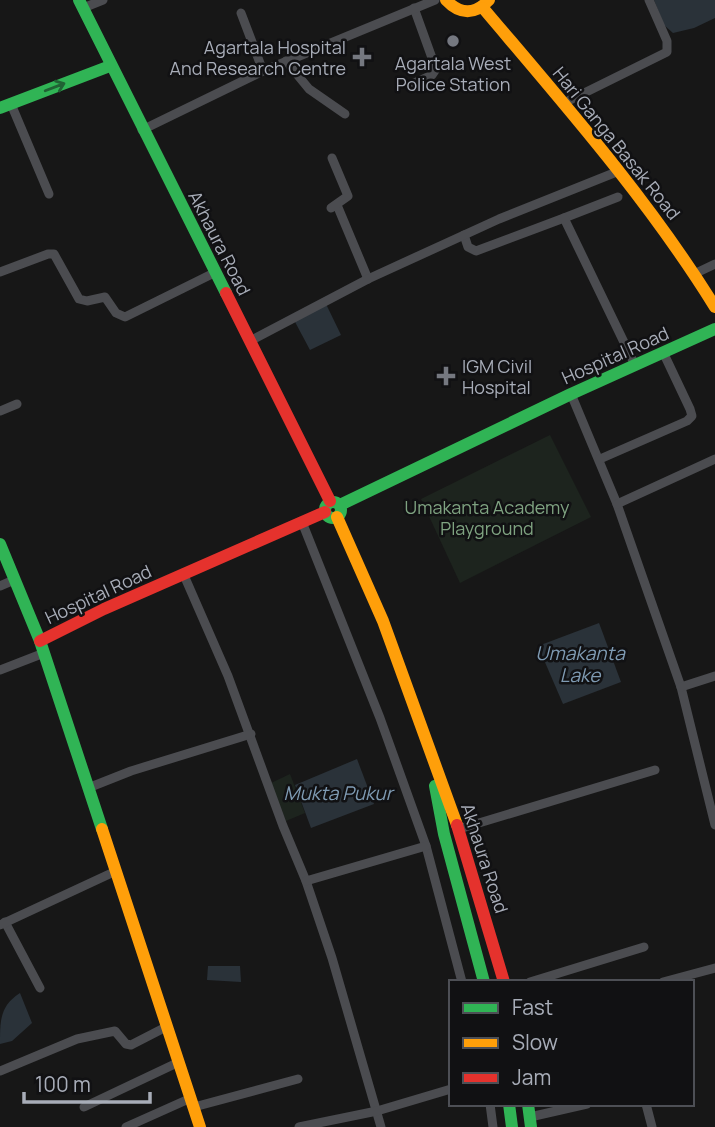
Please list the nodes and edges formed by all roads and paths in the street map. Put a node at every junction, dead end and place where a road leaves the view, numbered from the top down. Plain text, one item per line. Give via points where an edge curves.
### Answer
1 (103, 0) edge
2 (435, 0) edge
3 (446, 0) edge
4 (649, 0) edge
5 (81, 4) edge
6 (486, 4) edge
7 (414, 8) junction
8 (241, 13) dead end
9 (286, 61) junction
10 (110, 66) junction
11 (263, 71) junction
12 (414, 83) dead end
13 (564, 103) junction
14 (6, 106) edge
15 (345, 114) dead end
16 (142, 130) junction
17 (332, 158) dead end
18 (619, 171) junction
19 (49, 194) dead end
20 (618, 197) dead end
21 (564, 218) junction
22 (464, 235) junction
23 (715, 264) edge
24 (0, 272) edge
25 (216, 272) junction
26 (694, 274) junction
27 (368, 279) junction
28 (715, 307) edge
29 (715, 330) edge
30 (250, 341) junction
31 (663, 352) junction
32 (635, 365) junction
33 (571, 394) junction
34 (18, 404) dead end
35 (0, 411) edge
36 (600, 459) junction
37 (715, 459) edge
38 (617, 505) junction
39 (333, 509) junction
40 (302, 522) junction
41 (0, 544) edge
42 (184, 573) junction
43 (14, 580) junction
44 (0, 586) edge
45 (42, 647) junction
46 (0, 670) edge
47 (715, 676) edge
48 (681, 687) junction
49 (251, 734) junction
50 (427, 747) junction
51 (656, 769) dead end
52 (88, 788) junction
53 (713, 796) edge
54 (715, 825) edge
55 (459, 829) junction
56 (426, 846) junction
57 (116, 871) junction
58 (306, 881) junction
59 (3, 924) edge
60 (644, 947) dead end
61 (715, 968) edge
62 (461, 980) edge
63 (483, 980) edge
64 (494, 980) edge
65 (503, 980) edge
66 (537, 980) edge
67 (670, 980) edge
68 (40, 988) dead end
69 (166, 1027) junction
70 (179, 1062) junction
71 (0, 1072) edge
72 (299, 1079) dead end
73 (449, 1090) edge
74 (192, 1103) junction
75 (490, 1106) edge
76 (509, 1106) edge
77 (579, 1106) edge
78 (647, 1106) edge
79 (83, 1108) dead end
80 (377, 1111) junction
81 (528, 1119) edge
82 (126, 1127) edge
83 (200, 1127) edge
84 (299, 1127) edge
85 (381, 1127) edge
86 (494, 1127) edge
87 (512, 1127) edge
88 (652, 1127) edge

1 - 5 street
2 - 7 street
3 - 6 main road via 460,12 476,12
4 - 13 street via 667,41 667,52
5 - 10 main road, Akhaura Road
6 - 13 main road, Hari Ganga Basak Road
7 - 9 street
7 - 12 street via 436,69
8 - 11 street
9 - 11 street
9 - 15 street via 309,89
14 -> 10 main road
10 - 16 main road, Akhaura Road
11 - 16 street
13 - 18 main road, Hari Ganga Basak Road
14 - 19 street
16 - 25 main road, Akhaura Road
17 - 27 street via 348,196 334,207
18 - 22 street
18 - 26 main road, Hari Ganga Basak Road
20 - 21 street
21 - 22 street via 476,251 468,247
21 - 32 street
22 - 27 street
23 - 26 street
24 - 25 street via 54,254 79,299 105,297 120,317 125,317
25 - 30 main road, Akhaura Road
26 - 28 main road, Hari Ganga Basak Road
27 - 30 street
29 - 31 main road, Hospital Road
30 - 39 main road, Akhaura Road
31 - 32 main road, Hospital Road
31 - 36 street via 692,416
32 - 33 main road, Hospital Road
33 - 36 street
33 - 39 main road, Hospital Road
34 - 35 street
36 - 38 street
37 - 38 street
38 - 48 street
39 - 40 main road, Hospital Road
39 - 50 main road, Akhaura Road via 383,621
40 - 42 main road, Hospital Road
40 - 56 street
41 - 43 main road
42 - 45 main road, Hospital Road
42 - 49 street
43 - 44 street
43 - 45 main road
45 - 46 street
45 - 52 main road
47 - 48 street
48 - 53 street
49 - 52 street
49 - 58 street
50 - 55 main road, Akhaura Road
50 - 63 main road, Akhaura Road via 444,834
50 - 64 main road
51 - 55 street
52 - 57 main road
53 - 54 street
55 - 65 main road, Akhaura Road
56 - 58 street
56 - 62 street
57 - 59 street
57 - 69 main road
58 - 80 street
59 - 68 street
60 - 66 street
61 - 67 street
69 - 70 main road
69 - 71 street via 131,1045 112,1031 77,1039
70 - 74 main road
70 - 79 street
72 - 74 street
73 - 80 street
74 - 82 street
74 - 83 main road
75 - 86 street
76 - 87 main road
77 - 81 street
78 - 88 street
80 - 84 street
80 - 85 street

